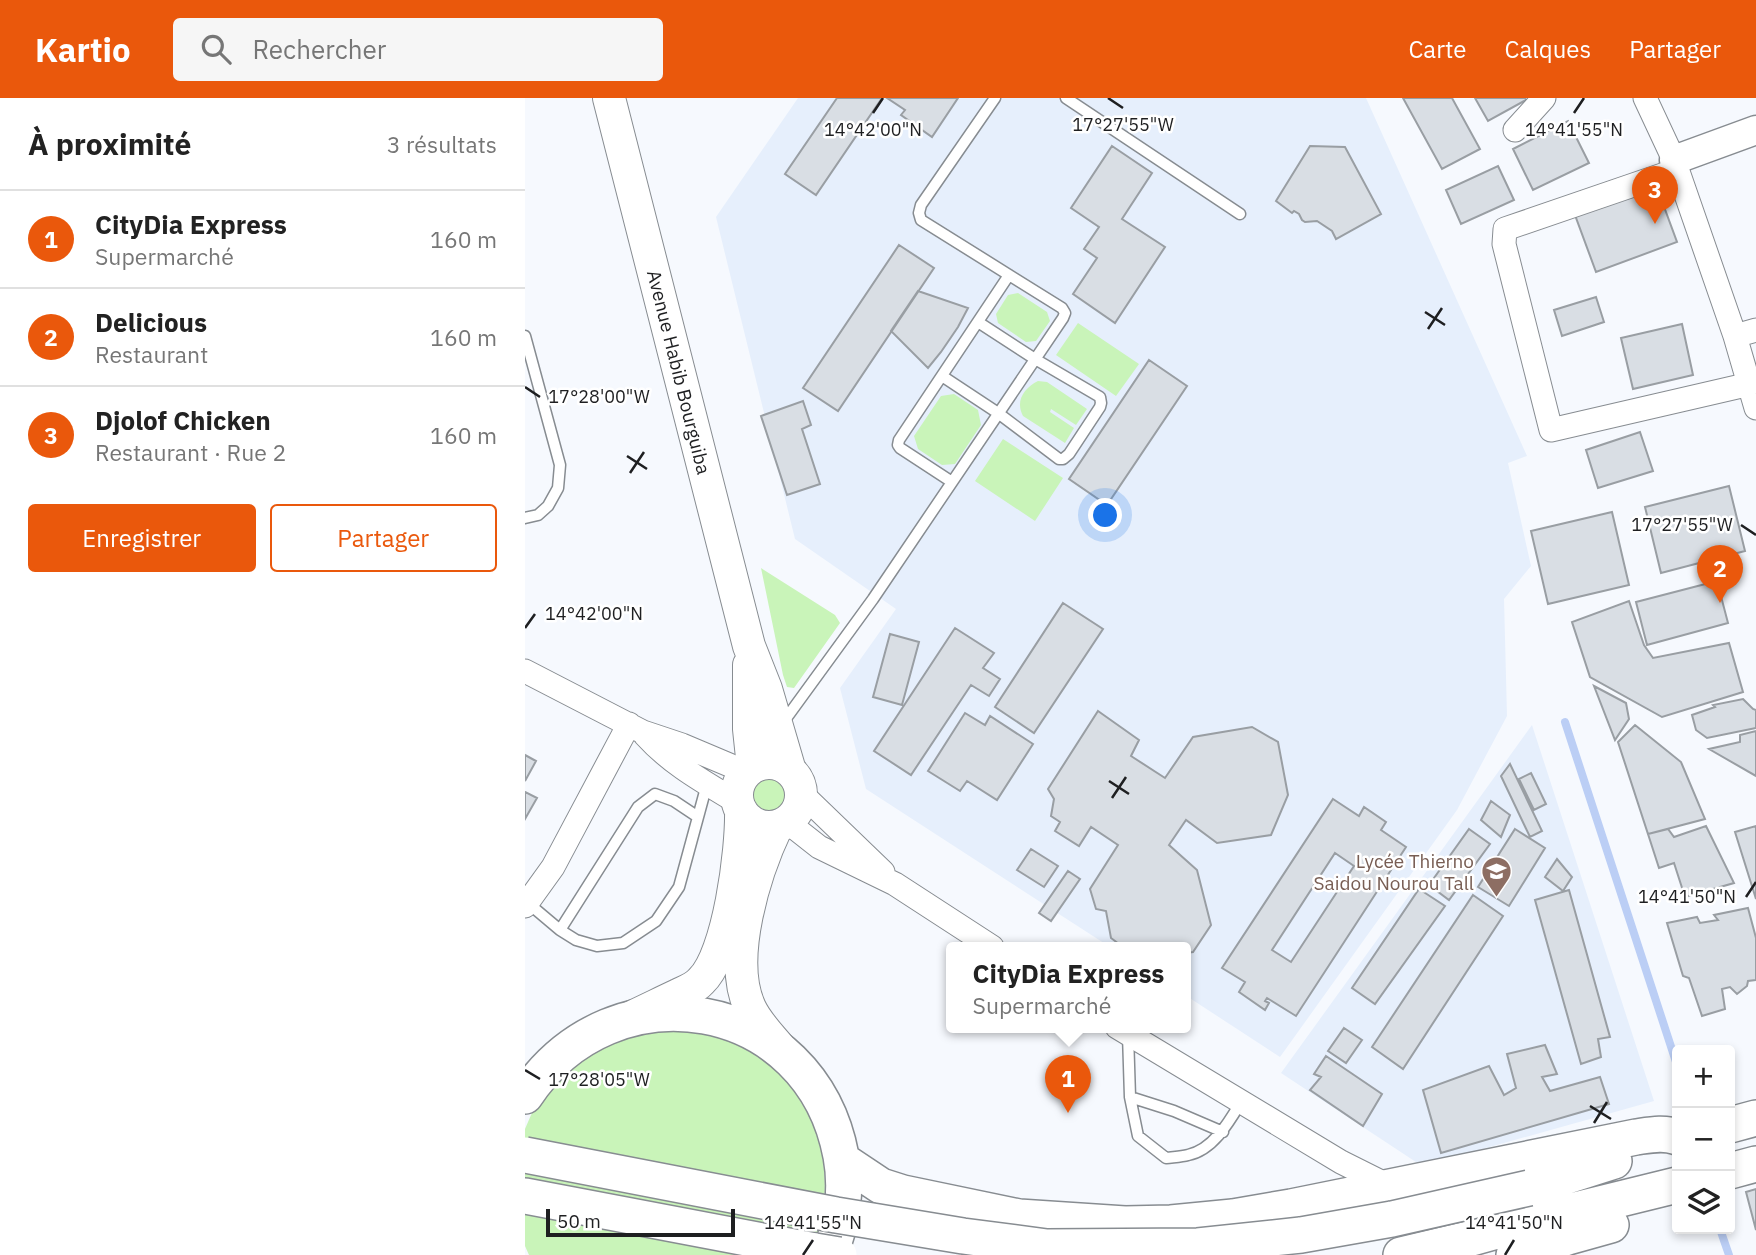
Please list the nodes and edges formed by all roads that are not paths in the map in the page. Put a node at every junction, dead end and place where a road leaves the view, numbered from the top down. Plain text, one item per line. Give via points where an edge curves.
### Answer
1 (609, 98) edge
2 (995, 98) edge
3 (1066, 98) edge
4 (1543, 98) edge
5 (1645, 98) edge
6 (1515, 130) dead end
7 (1756, 130) edge
8 (1675, 165) junction
9 (1240, 214) dead end
10 (1009, 275) junction
11 (978, 322) junction
12 (1746, 333) edge
13 (525, 337) edge
14 (1035, 359) junction
15 (942, 376) junction
16 (1750, 384) junction
17 (1756, 408) edge
18 (998, 413) junction
19 (952, 482) junction
20 (525, 518) edge
21 (749, 646) junction
22 (525, 671) edge
23 (636, 728) junction
24 (778, 730) junction
25 (795, 781) junction
26 (707, 783) junction
27 (744, 788) junction
28 (698, 817) junction
29 (781, 823) junction
30 (895, 884) junction
31 (526, 904) edge
32 (560, 930) junction
33 (984, 942) edge
34 (631, 1018) junction
35 (1123, 1033) edge
36 (1126, 1033) edge
37 (787, 1056) junction
38 (525, 1096) edge
39 (1130, 1097) junction
40 (1241, 1102) junction
41 (1756, 1118) edge
42 (1735, 1124) edge
43 (1223, 1132) junction
44 (1672, 1136) edge
45 (1672, 1141) edge
46 (525, 1155) edge
47 (842, 1160) junction
48 (1756, 1164) edge
49 (1735, 1170) edge
50 (1672, 1186) edge
51 (1391, 1187) junction
52 (525, 1196) edge
53 (1536, 1203) junction
54 (1672, 1203) edge
55 (828, 1255) edge
56 (839, 1255) edge
57 (1401, 1255) edge
58 (1514, 1255) edge

1 - 21 main road, Avenue Habib Bourguiba
2 - 10 lane via 919,214 921,220
3 - 9 lane
4 - 6 street
5 - 8 street
7 - 8 street
8 - 12 street
8 - 16 street via 1505,229 1504,244 1551,430
10 - 11 lane
10 - 14 lane via 1065,313
11 - 14 lane
11 - 15 lane
12 - 16 street
13 - 20 lane via 560,465 558,488 548,506
14 - 18 lane
14 - 18 lane via 1100,397 1100,407 1069,454 1059,459
15 - 18 lane
15 - 19 lane via 898,445
16 - 17 street
18 - 19 lane
19 - 24 lane
21 - 24 main road
21 - 27 main road
22 - 23 street
23 - 26 street via 676,764
23 - 27 street via 682,745
23 - 31 street
24 - 25 main road
25 - 27 main road via 782,766 762,763
25 - 29 main road via 800,800
25 - 30 street
26 - 27 street
26 - 28 lane
27 - 29 main road via 747,819 766,827
27 - 34 main road via 738,868 725,928 708,975
28 - 32 lane via 655,793 638,807
28 - 32 lane via 678,887 656,920 623,943 597,946
29 - 30 street
29 - 37 main road via 767,847 752,892 741,974 750,1008
30 - 33 street
31 - 32 lane
34 - 37 main road via 678,1013 714,1018 747,1030
34 - 38 main road via 599,1029 571,1046 545,1069
35 - 39 lane
36 - 40 street
37 - 47 main road via 822,1100
39 - 43 lane
39 - 43 lane via 1138,1136 1166,1158 1190,1155
40 - 43 lane
40 - 51 street
41 - 42 main road
44 - 51 main road via 1636,1137
45 - 53 main road
46 - 53 main road, bridge via 836,1214 1047,1247 1198,1246
47 - 51 main road via 881,1186 903,1193 1019,1217 1076,1222 1233,1217
47 - 55 main road via 843,1201
48 - 49 main road
50 - 53 main road
52 - 56 main road, bridge
53 - 57 main road via 1468,1239
54 - 58 main road

